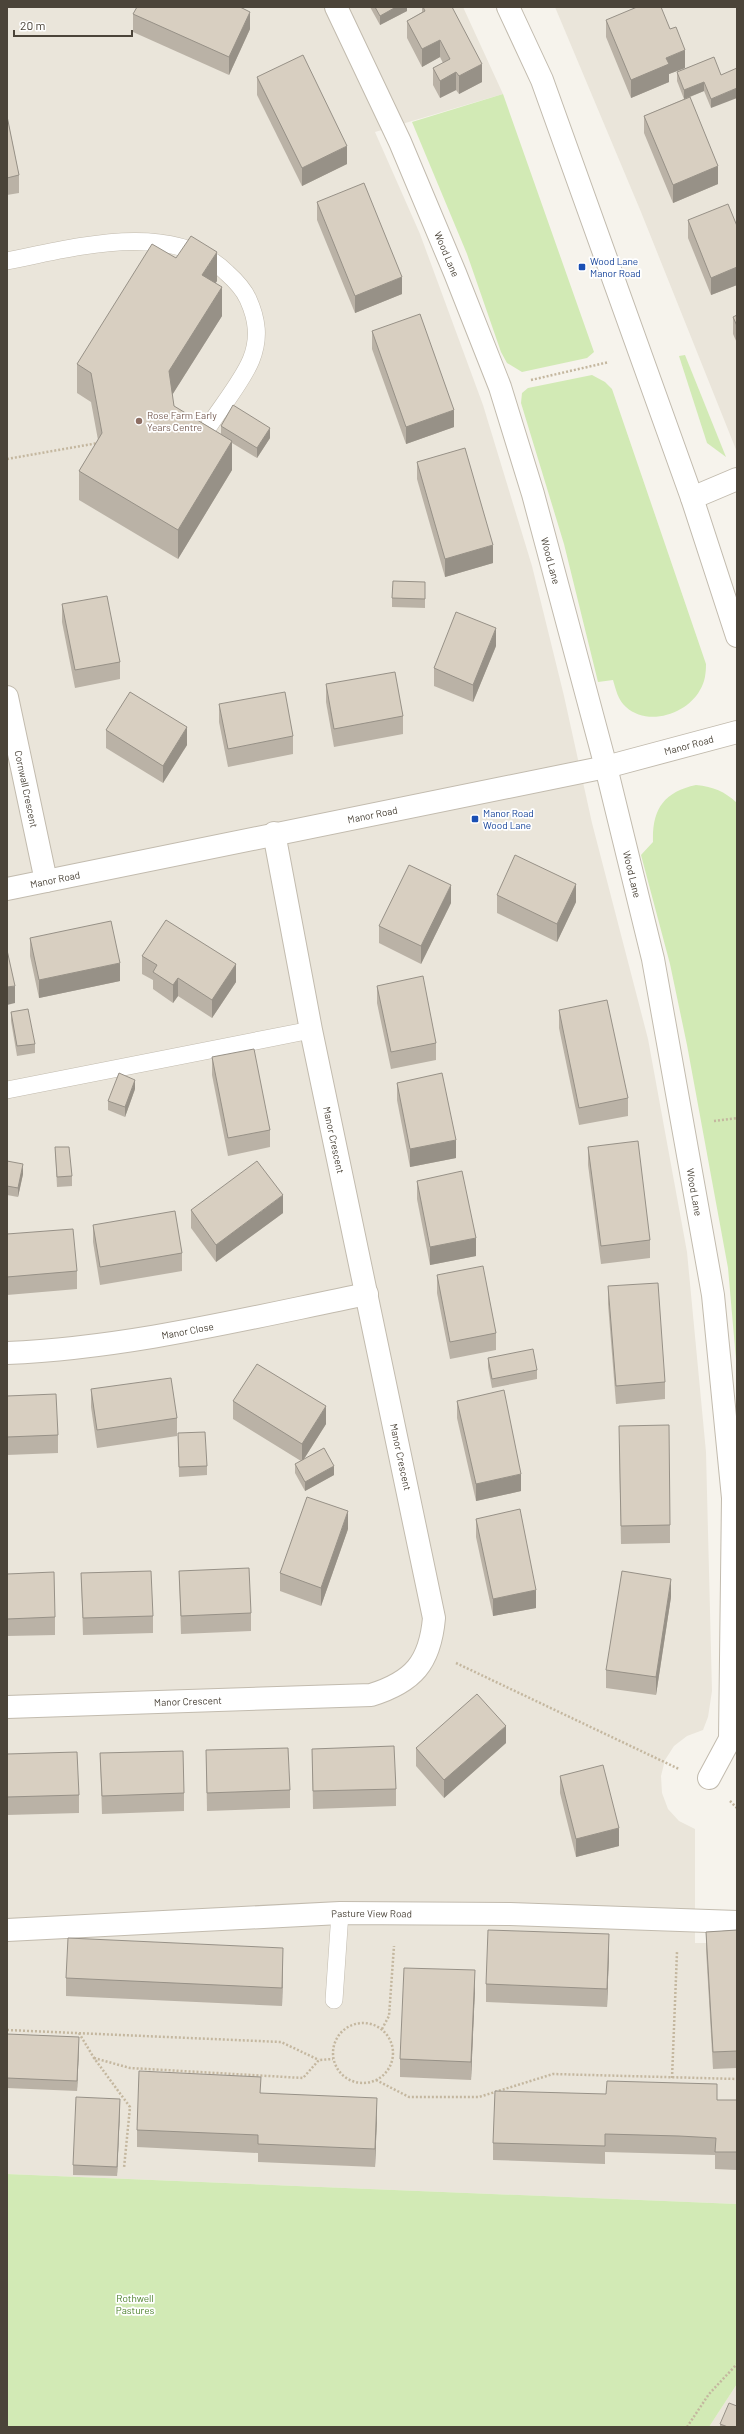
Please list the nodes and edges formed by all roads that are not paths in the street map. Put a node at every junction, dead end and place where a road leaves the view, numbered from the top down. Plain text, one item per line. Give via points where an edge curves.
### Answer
1 (336, 7) edge
2 (508, 7) edge
3 (7, 261) edge
4 (207, 429) edge
5 (737, 479) edge
6 (692, 498) junction
7 (737, 636) edge
8 (7, 697) edge
9 (737, 732) edge
10 (606, 767) junction
11 (274, 833) junction
12 (46, 881) junction
13 (7, 889) edge
14 (311, 1030) junction
15 (7, 1090) edge
16 (367, 1294) junction
17 (7, 1353) edge
18 (7, 1707) edge
19 (709, 1778) road end
20 (340, 1913) junction
21 (737, 1922) edge
22 (7, 1930) edge
23 (334, 2000) dead end

1 - 10 street, Wood Lane via 400,142 500,387 533,494
2 - 6 street via 542,80
3 - 4 lane via 101,243 146,241 184,247 218,263 244,289 255,316 258,336 251,360
5 - 6 street
6 - 7 street
8 - 12 street, Cornwall Crescent
9 - 10 street, Manor Road
10 - 11 street, Manor Road
10 - 19 street, Wood Lane via 653,959 714,1311 733,1498 730,1739
11 - 12 street, Manor Road
11 - 14 street, Manor Crescent
12 - 13 street, Manor Road
14 - 15 lane
14 - 16 street, Manor Crescent
16 - 17 street, Manor Close via 157,1336 41,1352
16 - 18 street, Manor Crescent via 434,1618 429,1650 410,1677 392,1688 371,1695
20 - 21 street, Pasture View Road via 510,1914
20 - 22 street, Pasture View Road
20 - 23 lane

